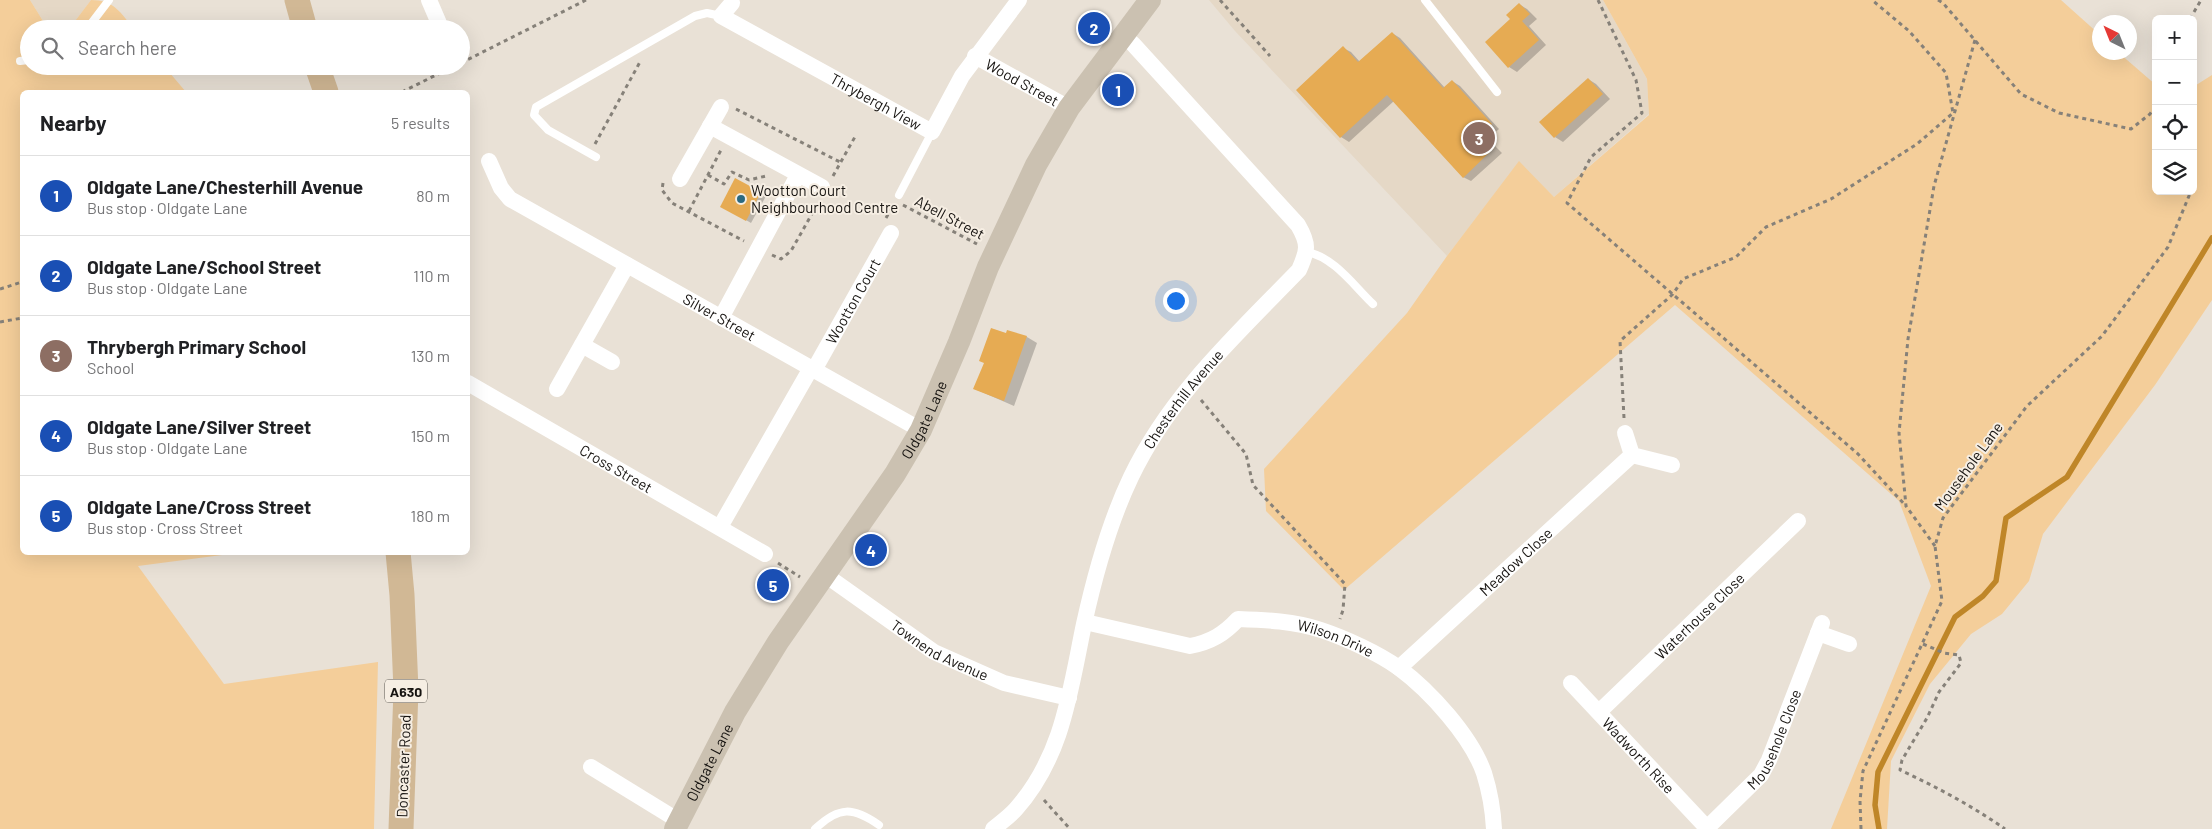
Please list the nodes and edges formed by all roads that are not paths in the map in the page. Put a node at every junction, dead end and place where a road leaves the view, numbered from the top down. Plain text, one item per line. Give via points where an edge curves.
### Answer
1 (109, 0) edge
2 (297, 0) edge
3 (429, 0) edge
4 (1019, 0) edge
5 (1150, 0) edge
6 (1424, 0) edge
7 (732, 3) dead end
8 (721, 16) junction
9 (94, 20) edge
10 (303, 20) edge
11 (438, 20) edge
12 (1124, 36) junction
13 (975, 56) junction
14 (320, 75) edge
15 (325, 90) edge
16 (1497, 92) dead end
17 (721, 107) road end
18 (1069, 108) junction
19 (710, 126) junction
20 (932, 132) junction
21 (593, 155) road end
22 (489, 161) dead end
23 (798, 175) junction
24 (680, 180) dead end
25 (822, 187) dead end
26 (898, 198) road end
27 (891, 233) dead end
28 (1307, 252) junction
29 (627, 265) junction
30 (1373, 304) dead end
31 (721, 318) junction
32 (582, 345) junction
33 (612, 362) dead end
34 (812, 369) junction
35 (470, 384) edge
36 (557, 389) dead end
37 (920, 430) junction
38 (1625, 433) road end
39 (1632, 455) junction
40 (1672, 465) dead end
41 (1798, 521) dead end
42 (720, 527) junction
43 (764, 554) road end
44 (398, 555) edge
45 (820, 580) junction
46 (1085, 622) junction
47 (1849, 644) dead end
48 (1399, 668) junction
49 (1571, 683) dead end
50 (1069, 698) junction
51 (1599, 712) junction
52 (591, 767) dead end
53 (677, 825) edge
54 (879, 825) dead end
55 (1706, 828) edge
56 (401, 829) edge
57 (815, 829) edge
58 (993, 829) edge
59 (1494, 829) edge

1 - 9 lane
2 - 10 main road
3 - 11 street
4 - 13 street, Thrybergh View
5 - 12 street, Oldgate Lane
6 - 16 lane
7 - 8 street
8 - 20 street, Thrybergh View
8 - 21 lane via 707,13 695,16 536,107 534,115 548,130
12 - 18 street, Oldgate Lane
12 - 28 street via 1298,225 1305,237
13 - 18 street, Wood Street
13 - 20 street, Thrybergh View
14 - 15 main road
17 - 19 street
18 - 37 street, Oldgate Lane via 1036,165 994,253
19 - 23 street
19 - 24 street
20 - 26 lane
22 - 29 street, Silver Street via 501,188 510,199
23 - 25 street
23 - 31 street
27 - 34 street, Wootton Court
28 - 30 lane via 1318,254 1330,262
28 - 46 street, Chesterhill Avenue via 1299,270 1189,386 1160,423 1131,478 1102,554
29 - 31 street, Silver Street
29 - 32 street
31 - 34 street, Silver Street
32 - 33 street
32 - 36 street
34 - 37 street, Silver Street
34 - 42 street
35 - 42 street, Cross Street
37 - 45 street, Oldgate Lane via 895,474
38 - 39 street
39 - 40 street
39 - 48 street, Meadow Close
41 - 51 street, Waterhouse Close
42 - 43 street, Cross Street
44 - 56 main road, Doncaster Road / A630 via 406,690
45 - 50 street, Townend Avenue via 941,655 1004,683
45 - 53 street, Oldgate Lane via 735,712
46 - 48 street, Wilson Drive via 1190,646 1206,643 1226,632 1238,619 1290,622 1334,635
46 - 50 street, Chesterhill Avenue
47 - 55 street, Mousehole Close via 1820,628 1761,775
48 - 59 street, Wilson Drive via 1434,699 1466,740 1484,772
49 - 51 street, Wadworth Rise
50 - 58 street, Chesterhill Avenue via 1062,730 1032,787 1015,810
51 - 55 street, Wadworth Rise
52 - 53 street
54 - 57 lane via 859,812 849,811 840,812

